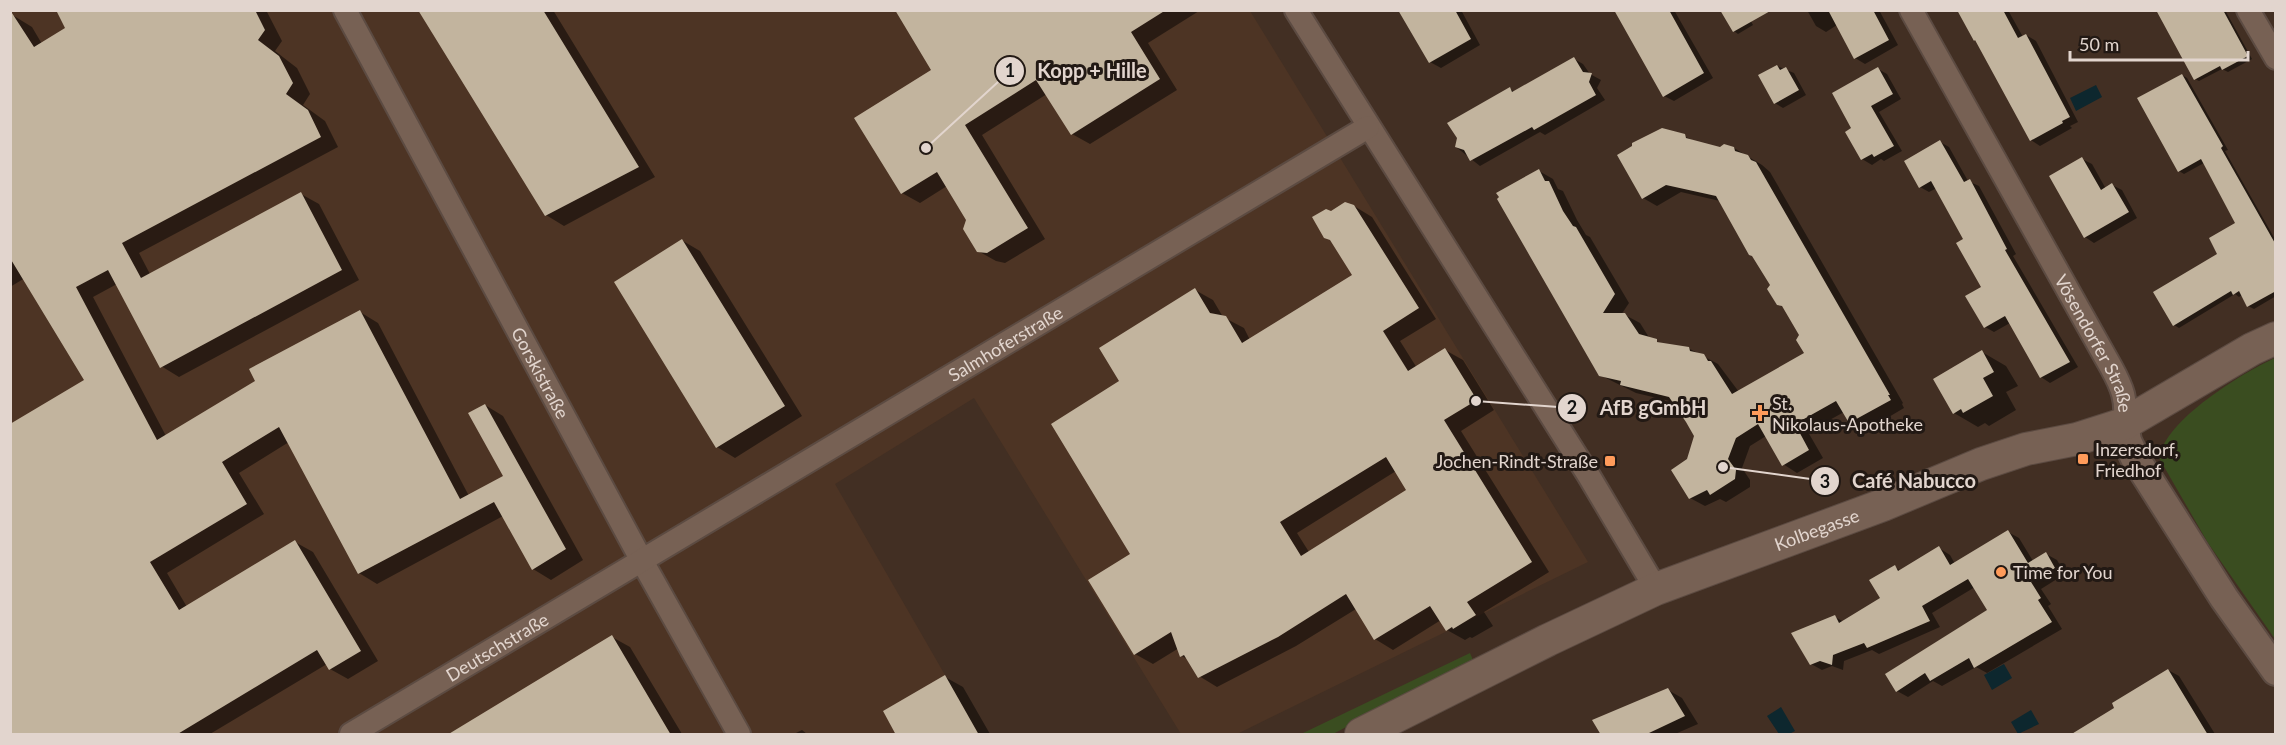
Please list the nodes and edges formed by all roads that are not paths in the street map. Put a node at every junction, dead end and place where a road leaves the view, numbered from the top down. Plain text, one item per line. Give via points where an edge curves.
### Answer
1 (345, 10) edge
2 (1296, 10) edge
3 (1911, 10) edge
4 (2248, 10) edge
5 (2276, 58) edge
6 (1368, 127) junction
7 (2276, 338) edge
8 (2124, 424) junction
9 (642, 561) junction
10 (1656, 589) junction
11 (2276, 671) edge
12 (351, 735) edge
13 (740, 735) edge
14 (1361, 735) edge

1 - 9 street, Gorskistraße
2 - 6 street
3 - 8 street, Vösendorfer Straße via 2115,375 2126,400
4 - 5 street
6 - 9 street, Salmhoferstraße
6 - 10 street
7 - 8 main road, Kolbegasse
8 - 10 main road, Kolbegasse via 1981,464
8 - 11 street, Vösendorfer Straße via 2134,458
9 - 12 street, Deutschstraße
9 - 13 street, Gorskistraße
10 - 14 main road, Kolbegasse

